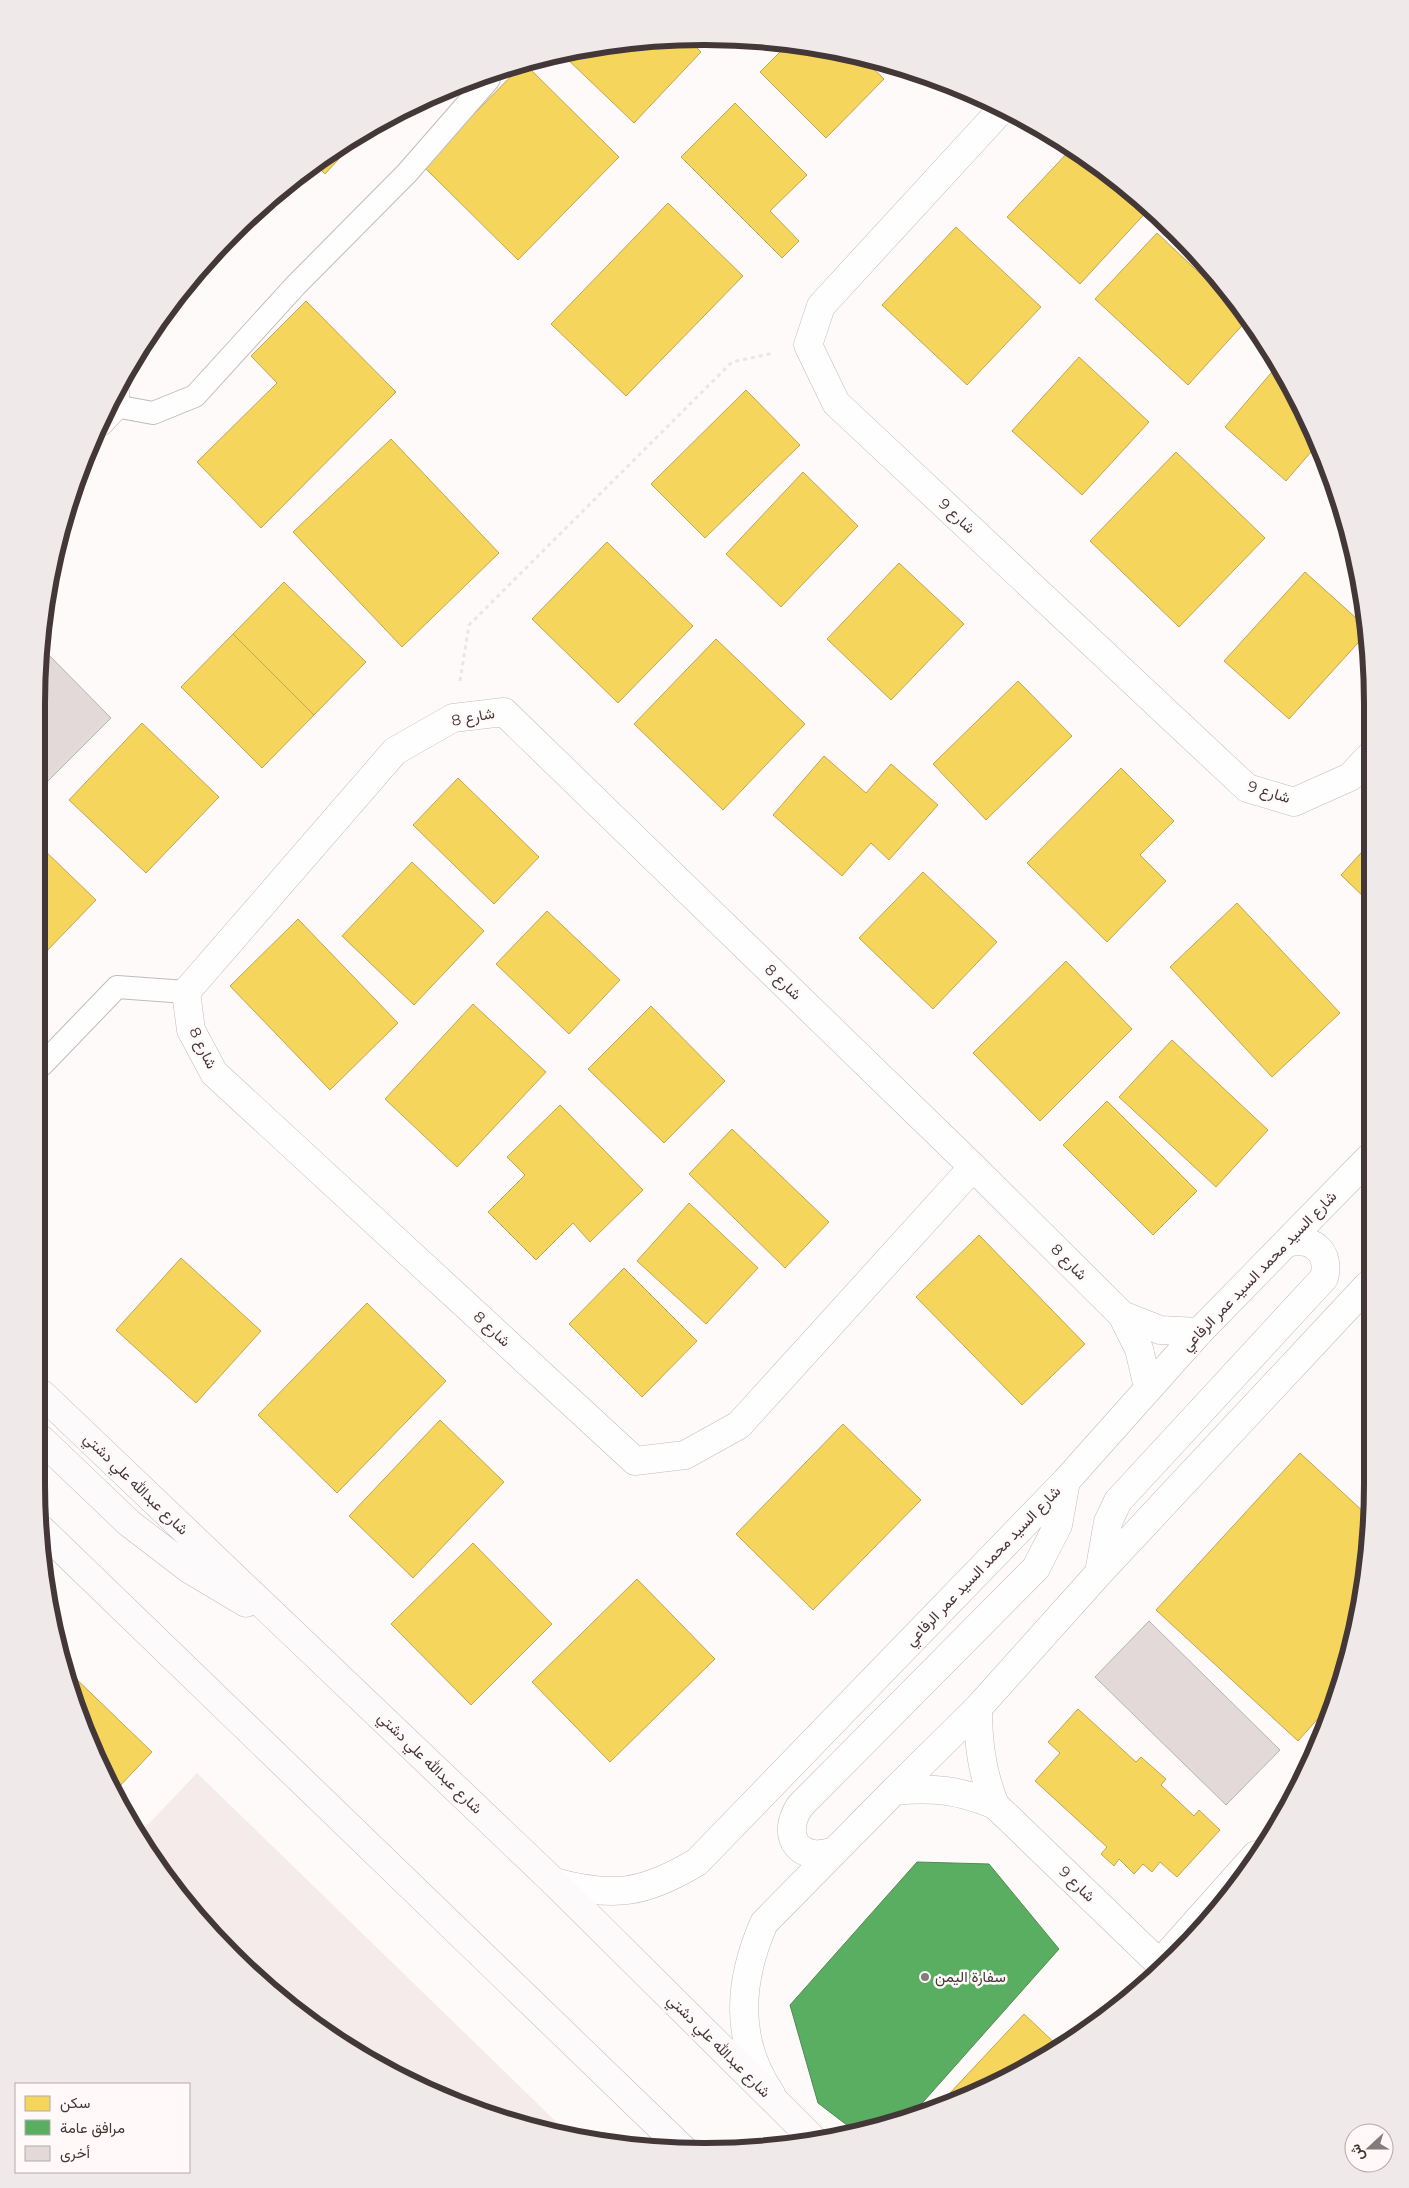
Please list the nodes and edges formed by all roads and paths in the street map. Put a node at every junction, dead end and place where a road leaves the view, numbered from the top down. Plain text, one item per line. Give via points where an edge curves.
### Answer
1 (486, 83) edge
2 (998, 114) edge
3 (808, 345) junction
4 (116, 408) edge
5 (454, 718) junction
6 (1364, 762) edge
7 (186, 992) junction
8 (45, 1062) edge
9 (1364, 1163) edge
10 (973, 1167) junction
11 (1287, 1243) junction
12 (1364, 1289) edge
13 (1122, 1315) junction
14 (1199, 1332) junction
15 (1148, 1387) junction
16 (45, 1397) edge
17 (45, 1443) edge
18 (1066, 1481) junction
19 (47, 1535) edge
20 (1099, 1573) junction
21 (290, 1629) junction
22 (978, 1708) junction
23 (894, 1791) junction
24 (995, 1805) junction
25 (836, 1850) junction
26 (554, 1882) junction
27 (1158, 1962) edge
28 (779, 2105) junction
29 (808, 2134) edge
30 (676, 2142) edge

1 - 4 lane via 407,173 296,285 195,396 153,413
2 - 3 street via 821,306
3 - 5 path via 732,362 469,625
3 - 6 street, شارع 9 via 836,403 1247,788 1294,802 1350,777
5 - 7 street, شارع 8 via 395,751
5 - 10 street, شارع 8 via 504,712
7 - 8 lane via 117,987
7 - 10 street, شارع 8 via 191,1030 214,1073 635,1461 686,1455 739,1425
9 - 11 street, شارع السيد محمد السيد عمر الرفاعي
10 - 13 street, شارع 8
11 - 14 street, شارع السيد محمد السيد عمر الرفاعي
11 - 20 street via 1297,1240 1316,1246 1326,1262 1324,1278 1118,1501 1108,1522
12 - 20 street
13 - 14 street, شارع 8 via 1160,1330
13 - 15 street, شارع 8 via 1139,1349
14 - 15 street, شارع السيد محمد السيد عمر الرفاعي
15 - 18 street, شارع السيد محمد السيد عمر الرفاعي
16 - 21 main road, شارع عبدالله علي دشتي
17 - 21 main road via 137,1529 189,1569
18 - 25 street via 1058,1524 1036,1568 800,1806 792,1818 791,1832 797,1846 809,1854 823,1855
18 - 26 street, شارع السيد محمد السيد عمر الرفاعي via 697,1862 670,1878 641,1888 612,1892 583,1890
19 - 30 main road
20 - 22 street
21 - 26 main road, شارع عبدالله علي دشتي
22 - 23 street
22 - 24 street, شارع 9 via 980,1758
23 - 24 street, شارع 9 via 946,1789
23 - 25 street
24 - 27 street, شارع 9
25 - 28 street via 764,1923 745,1977 745,2032 752,2058
26 - 28 main road, شارع عبدالله علي دشتي
28 - 29 main road, شارع عبدالله علي دشتي

